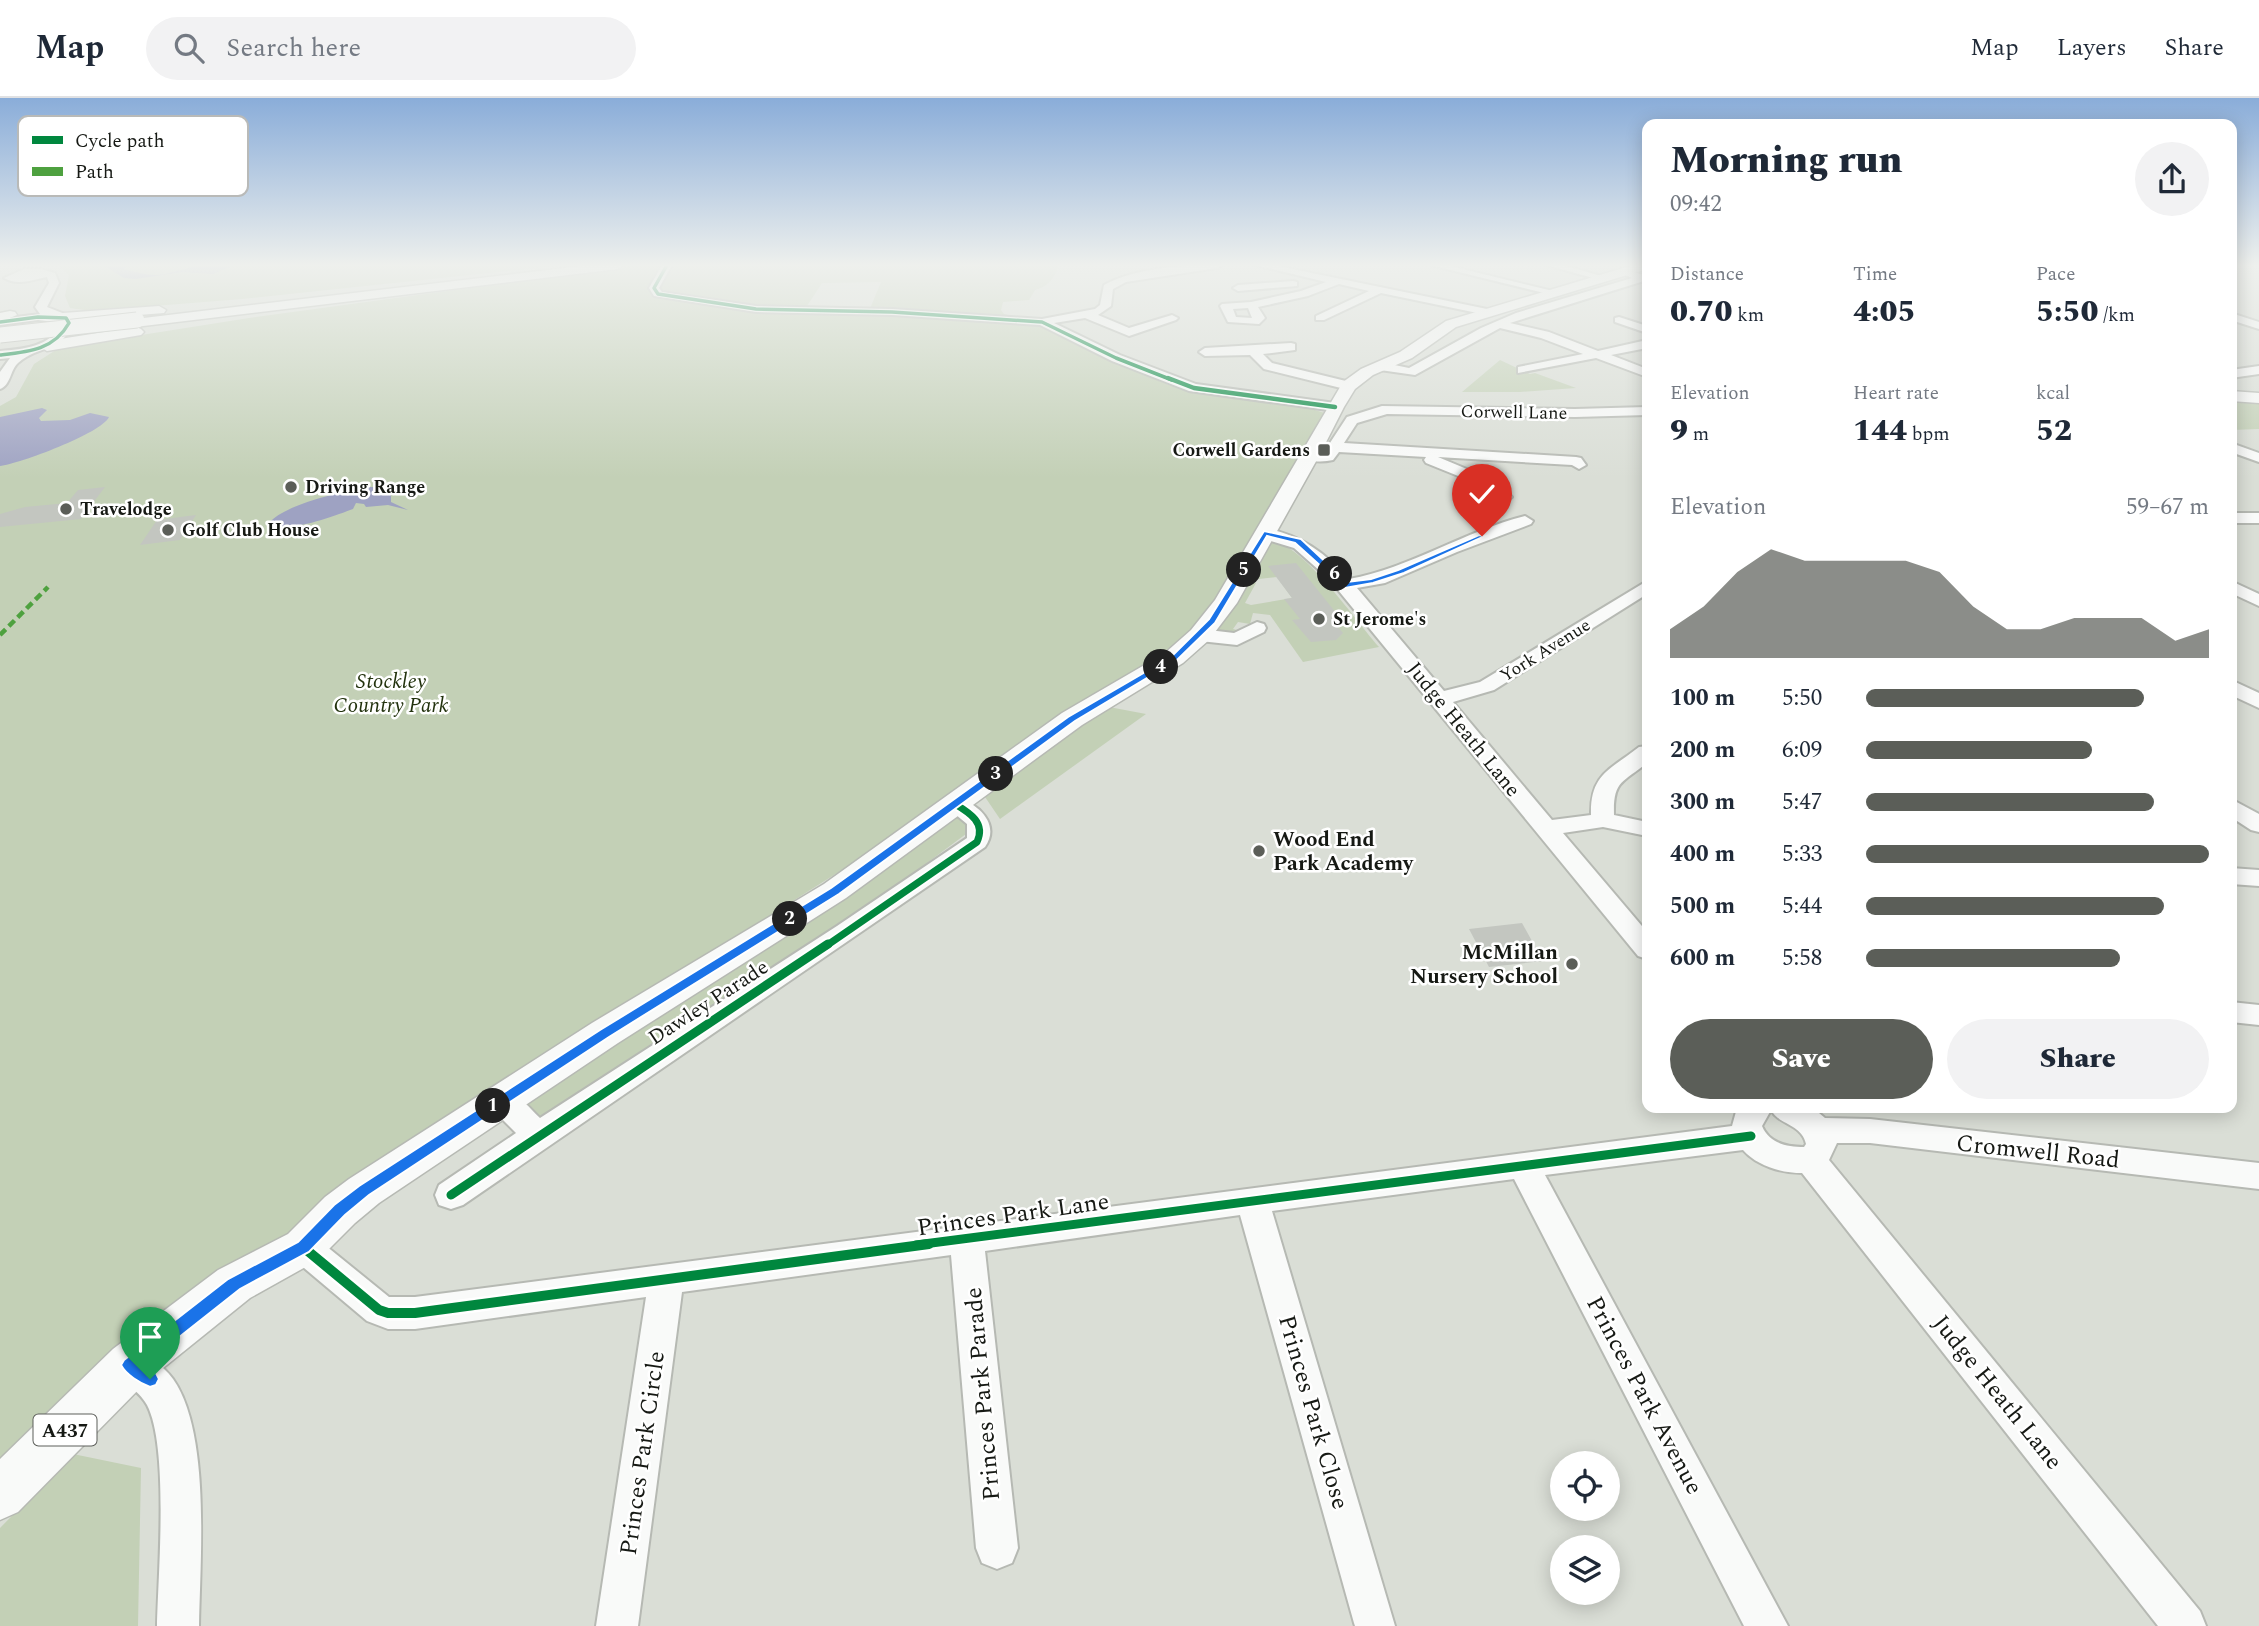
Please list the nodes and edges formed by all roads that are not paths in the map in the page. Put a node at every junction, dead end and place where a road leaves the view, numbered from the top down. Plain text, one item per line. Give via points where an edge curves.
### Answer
1 (63, 336) edge
2 (114, 336) edge
3 (1071, 336) edge
4 (1433, 336) edge
5 (1549, 336) edge
6 (1642, 345) edge
7 (43, 347) junction
8 (1291, 347) dead end
9 (1253, 351) junction
10 (1205, 352) dead end
11 (1595, 353) junction
12 (0, 355) edge
13 (1522, 370) dead end
14 (2259, 370) edge
15 (1642, 371) edge
16 (2237, 373) edge
17 (0, 385) edge
18 (1349, 386) junction
19 (2237, 396) edge
20 (2259, 398) edge
21 (1335, 407) junction
22 (1642, 413) edge
23 (1334, 447) junction
24 (2237, 449) edge
25 (1426, 454) junction
26 (1311, 456) junction
27 (2259, 458) edge
28 (2237, 460) edge
29 (1579, 465) dead end
30 (1504, 497) dead end
31 (1520, 526) dead end
32 (1264, 533) junction
33 (1345, 585) junction
34 (1642, 589) edge
35 (2237, 589) edge
36 (2259, 601) edge
37 (1257, 628) dead end
38 (1200, 635) junction
39 (2237, 689) edge
40 (1437, 698) junction
41 (2259, 702) edge
42 (1642, 756) edge
43 (955, 804) junction
44 (2237, 810) edge
45 (1603, 820) junction
46 (2259, 825) edge
47 (1544, 828) junction
48 (1642, 828) edge
49 (2237, 876) edge
50 (2259, 878) edge
51 (1642, 944) edge
52 (2237, 1013) edge
53 (2259, 1015) edge
54 (502, 1100) junction
55 (1796, 1113) edge
56 (1754, 1122) edge
57 (537, 1134) junction
58 (1813, 1144) junction
59 (1523, 1165) junction
60 (2259, 1175) edge
61 (451, 1195) dead end
62 (1252, 1200) junction
63 (967, 1240) junction
64 (303, 1247) junction
65 (667, 1279) junction
66 (130, 1365) junction
67 (0, 1494) edge
68 (997, 1548) dead end
69 (1376, 1623) dead end
70 (177, 1626) edge
71 (617, 1626) edge
72 (1768, 1626) edge
73 (2186, 1626) edge

1 - 7 street
2 - 7 main road
3 - 21 street via 1194,388
4 - 18 main road, A437
5 - 11 street
6 - 11 street
7 - 12 street
7 - 17 street via 13,361
8 - 9 street
9 - 10 street
9 - 18 street via 1268,366
11 - 13 street
11 - 15 street
14 - 16 street
18 - 21 main road, A437
19 - 20 main road
21 - 26 main road, A437
22 - 23 street, Corwell Lane via 1382,410 1352,419
23 - 25 street
23 - 26 street via 1328,457
24 - 27 street
25 - 29 street via 1576,461
25 - 30 street via 1431,460 1492,480
26 - 32 main road, A437
27 - 28 street
31 - 33 street via 1451,548 1379,579
32 - 33 street, Judge Heath Lane via 1298,541
32 - 38 main road, A437 via 1225,603
33 - 40 street, Judge Heath Lane
34 - 40 street, York Avenue via 1487,686
35 - 36 street
37 - 38 street via 1237,639
38 - 43 main road, A437 via 1164,666 1072,719
39 - 41 street
40 - 47 street, Judge Heath Lane
42 - 45 street via 1605,785
43 - 54 main road, A437 via 835,891
43 - 57 street, Dawley Parade via 980,824 977,842
44 - 46 street
45 - 47 street
45 - 48 street
47 - 51 street, Judge Heath Lane
49 - 50 street
52 - 53 street
54 - 57 street
54 - 64 main road, A437 via 347,1203
55 - 58 street, Judge Heath Lane via 1803,1116
56 - 58 street, Cromwell Road via 1763,1149 1778,1157 1798,1161
56 - 59 street, Princes Park Lane
57 - 61 street, Dawley Parade
58 - 60 street, Cromwell Road via 1870,1131
58 - 73 street, Judge Heath Lane
59 - 62 street, Princes Park Lane
59 - 72 street, Princes Park Avenue
62 - 63 street, Princes Park Lane
62 - 69 street, Princes Park Close
63 - 65 street, Princes Park Lane
63 - 68 street, Princes Park Parade
64 - 65 street, Princes Park Lane via 369,1304 388,1313
64 - 66 main road, A437 via 234,1284
65 - 71 street, Princes Park Circle
66 - 67 main road, A437
66 - 70 street via 150,1379 170,1414 177,1478

